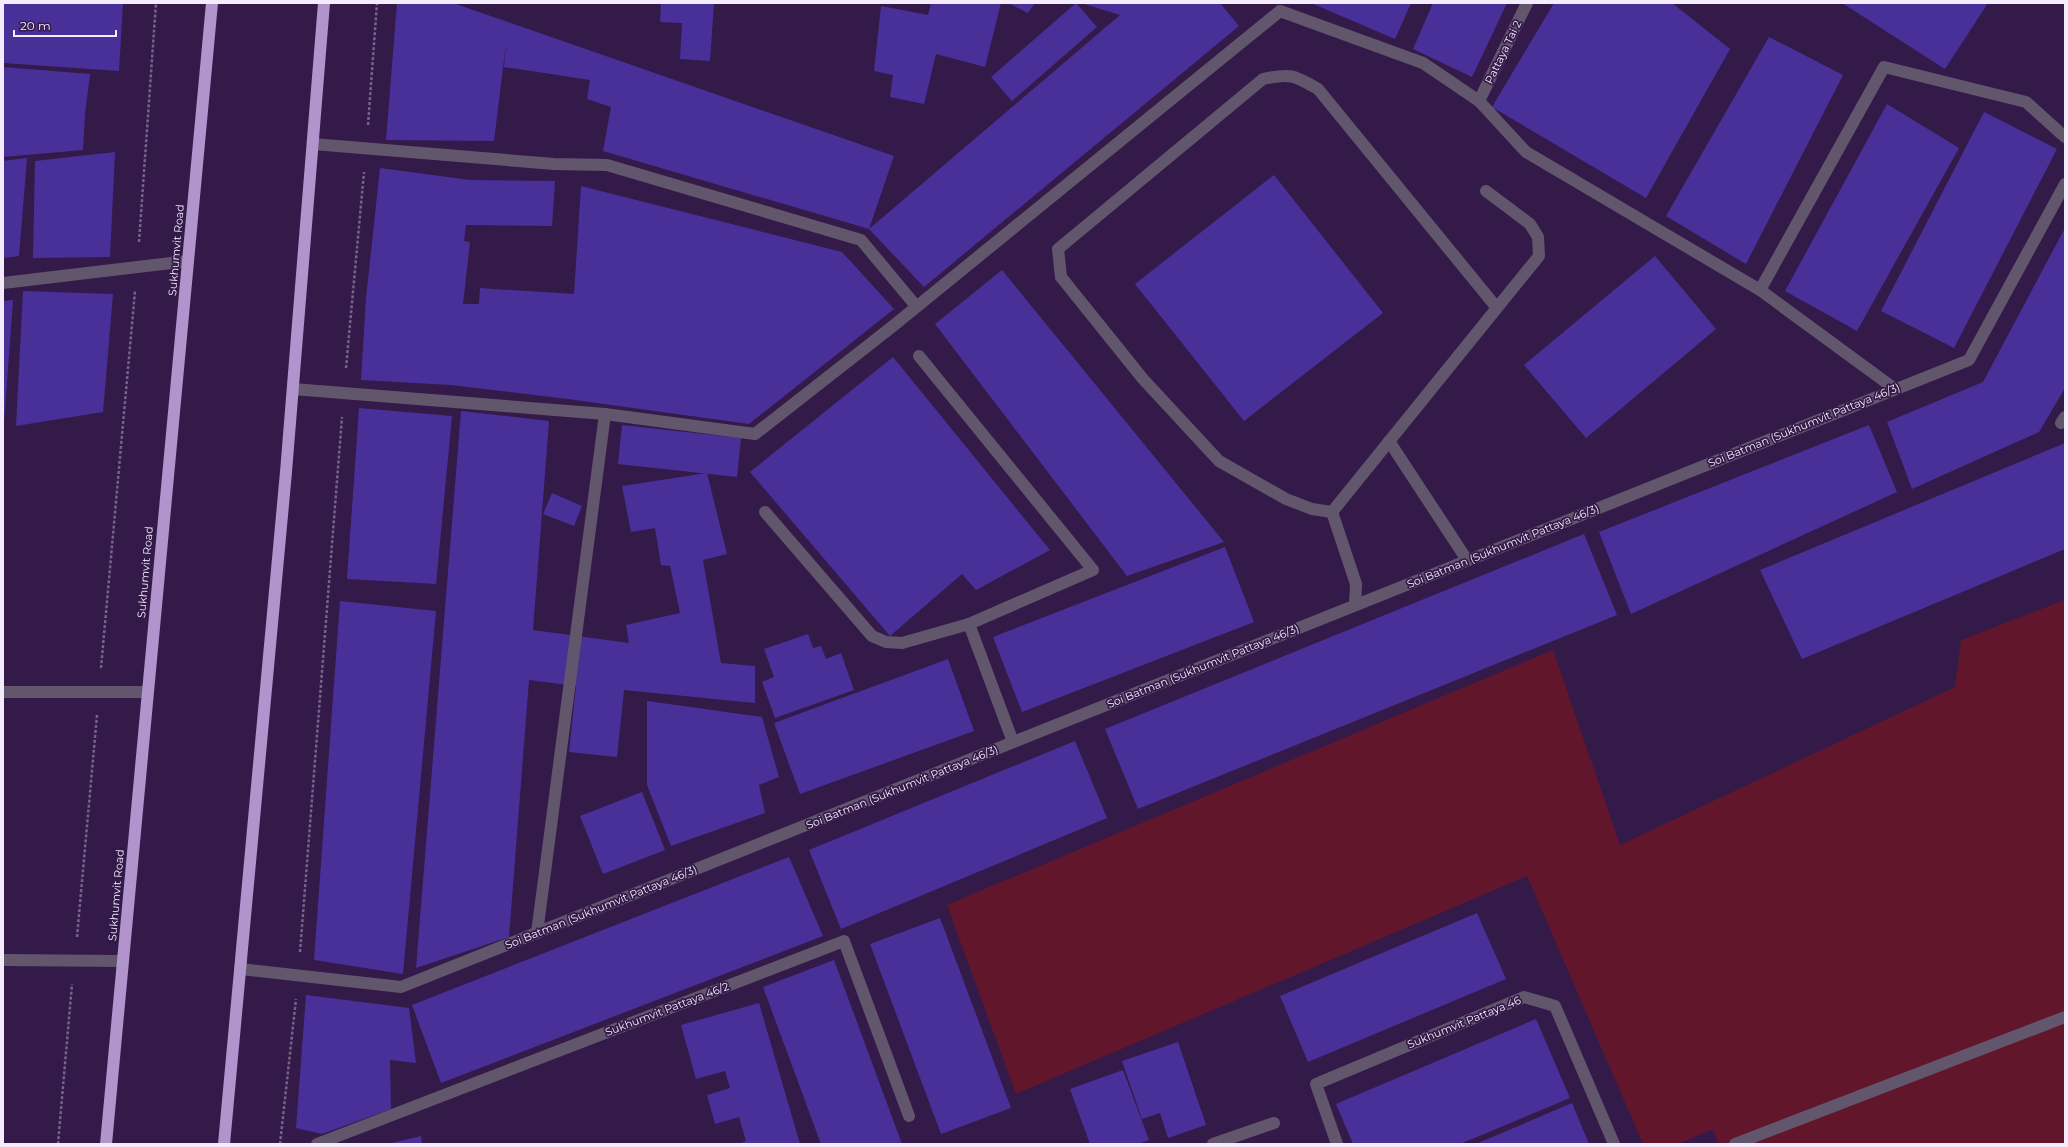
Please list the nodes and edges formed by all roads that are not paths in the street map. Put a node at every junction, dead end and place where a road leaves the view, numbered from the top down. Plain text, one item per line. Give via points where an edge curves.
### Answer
1 (212, 3) edge
2 (324, 3) edge
3 (1527, 3) edge
4 (1479, 101) junction
5 (2065, 137) edge
6 (313, 144) junction
7 (2065, 184) edge
8 (1486, 191) dead end
9 (188, 261) junction
10 (3, 283) edge
11 (1760, 290) junction
12 (916, 306) junction
13 (1497, 308) junction
14 (919, 356) dead end
15 (294, 389) junction
16 (1895, 389) junction
17 (605, 414) junction
18 (1389, 441) junction
19 (765, 512) dead end
20 (1332, 512) junction
21 (1467, 560) junction
22 (1355, 605) junction
23 (969, 624) junction
24 (3, 692) edge
25 (147, 692) junction
26 (1013, 742) junction
27 (538, 933) junction
28 (3, 960) edge
29 (123, 961) junction
30 (240, 969) junction
31 (2065, 1017) edge
32 (909, 1116) dead end
33 (1274, 1123) dead end
34 (106, 1144) edge
35 (224, 1144) edge
36 (317, 1144) edge
37 (1213, 1144) edge
38 (1337, 1144) edge
39 (1614, 1144) edge
40 (1735, 1144) edge

1 - 9 highway, Sukhumvit Road
2 - 6 highway
3 - 4 street, Pattaya Tai 2
4 - 11 street via 1526,152
4 - 12 street via 1423,63 1280,11
5 - 11 street via 2026,102 1884,67
6 - 12 street via 554,164 606,165 861,240
6 - 15 highway
7 - 16 street, Soi Batman (Sukhumvit Pattaya 46/3) via 1969,360
8 - 13 street via 1530,224 1538,236 1539,256
9 - 10 street
9 - 25 highway, Sukhumvit Road
11 - 16 street
12 - 17 street via 755,434
13 - 18 street
13 - 20 street via 1318,89 1297,77 1283,74 1263,80 1058,249 1061,277 1143,379 1219,461 1286,499 1312,509
14 - 23 street via 1093,570
15 - 17 street
15 - 30 highway
16 - 21 street, Soi Batman (Sukhumvit Pattaya 46/3)
17 - 27 street
18 - 20 street
18 - 21 street
19 - 23 street via 872,636 886,642 902,643
20 - 22 street via 1356,584
21 - 22 street, Soi Batman (Sukhumvit Pattaya 46/3)
22 - 26 street, Soi Batman (Sukhumvit Pattaya 46/3)
23 - 26 street
24 - 25 street
25 - 29 highway, Sukhumvit Road
26 - 27 street, Soi Batman (Sukhumvit Pattaya 46/3)
27 - 30 street, Soi Batman (Sukhumvit Pattaya 46/3) via 401,987
28 - 29 street
29 - 34 highway, Sukhumvit Road
30 - 35 highway
31 - 40 street
32 - 36 street, Sukhumvit Pattaya 46/2 via 844,941
33 - 37 street
38 - 39 street, Sukhumvit Pattaya 46 via 1316,1084 1524,997 1555,1006

